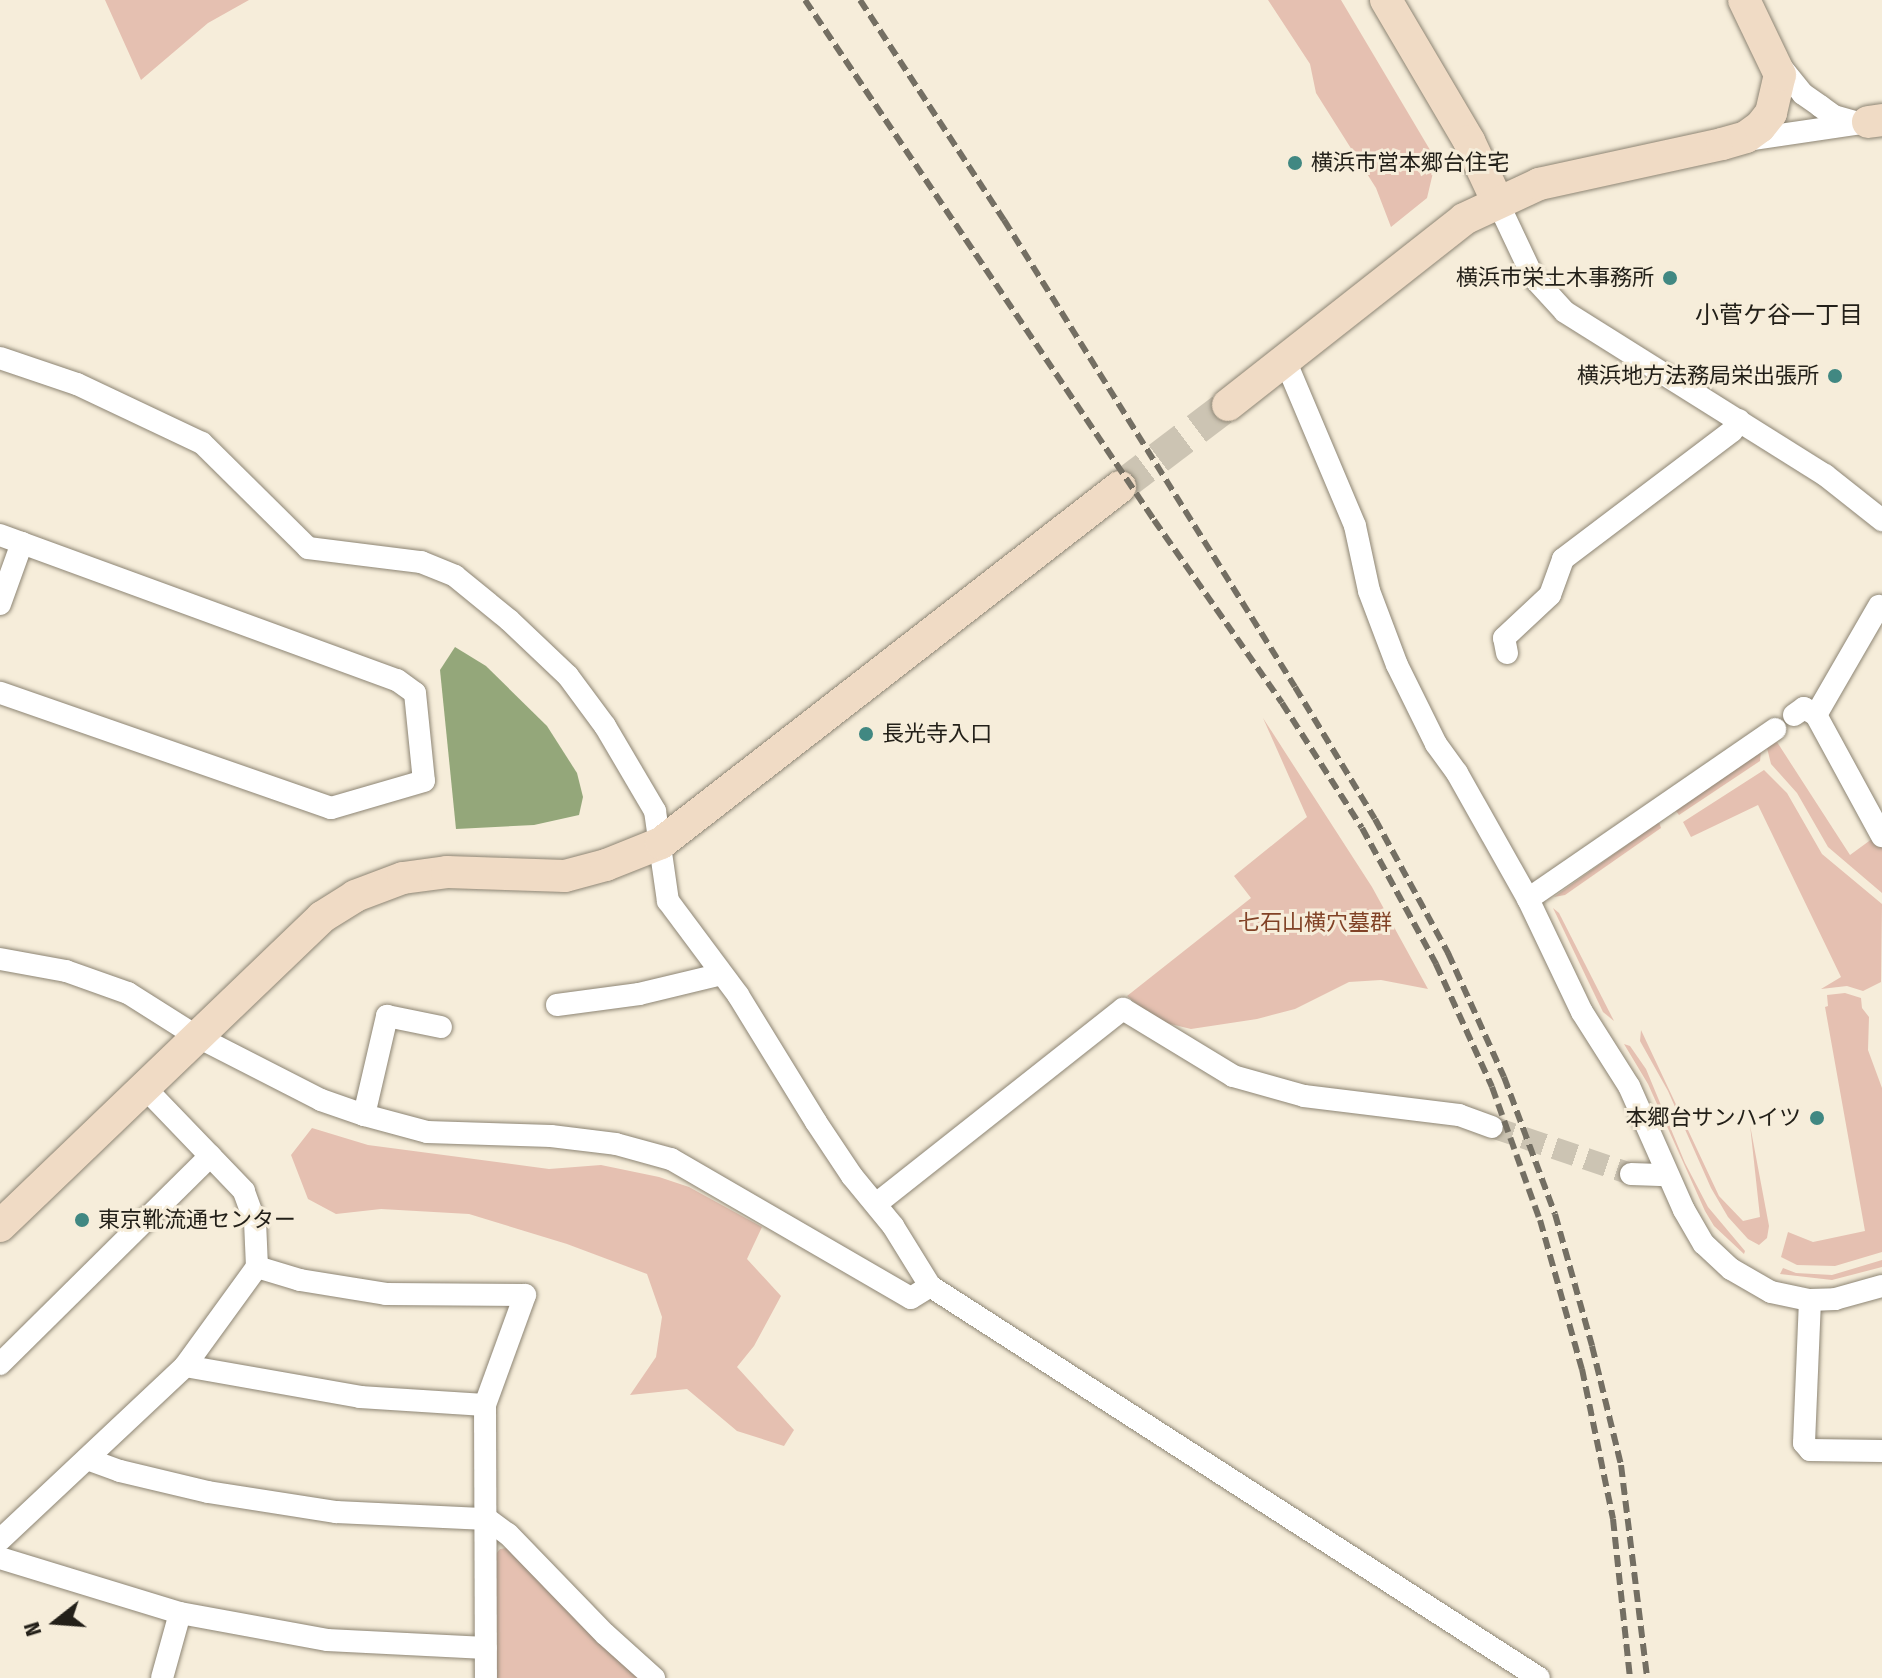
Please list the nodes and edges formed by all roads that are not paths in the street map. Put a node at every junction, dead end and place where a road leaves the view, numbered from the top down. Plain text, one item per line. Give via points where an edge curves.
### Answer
1 (1386, 0) edge
2 (1744, 0) edge
3 (1776, 61) junction
4 (1875, 121) edge
5 (1722, 144) junction
6 (1498, 203) junction
7 (0, 358) edge
8 (1285, 360) junction
9 (1228, 405) tunnel mouth
10 (1739, 420) junction
11 (1120, 487) tunnel mouth
12 (1882, 520) edge
13 (0, 535) edge
14 (22, 543) junction
15 (0, 604) edge
16 (1879, 606) dead end
17 (1507, 653) dead end
18 (0, 693) edge
19 (1775, 729) dead end
20 (1882, 836) edge
21 (661, 843) junction
22 (1528, 899) junction
23 (0, 959) edge
24 (722, 974) junction
25 (557, 1005) dead end
26 (441, 1027) dead end
27 (196, 1036) junction
28 (145, 1088) junction
29 (364, 1115) junction
30 (1492, 1127) tunnel mouth
31 (210, 1156) junction
32 (1631, 1174) tunnel mouth
33 (1667, 1175) junction
34 (876, 1204) junction
35 (0, 1226) edge
36 (257, 1267) junction
37 (930, 1286) junction
38 (1882, 1286) edge
39 (1810, 1300) junction
40 (0, 1364) edge
41 (185, 1366) junction
42 (485, 1405) junction
43 (1882, 1451) edge
44 (87, 1459) junction
45 (487, 1519) junction
46 (0, 1540) edge
47 (0, 1558) edge
48 (180, 1613) junction
49 (486, 1648) junction
50 (162, 1678) edge
51 (486, 1678) edge
52 (654, 1678) edge
53 (1539, 1678) edge

1 - 6 street via 1469,141
2 - 3 street
3 - 4 street via 1803,94 1834,116
3 - 5 street via 1780,75 1771,113 1746,137
4 - 5 street
5 - 6 street via 1539,184
6 - 8 street via 1464,219
6 - 10 street via 1533,277 1565,312
7 - 21 street via 77,384 202,443 308,548 421,562 455,576 537,646 590,705 655,811
8 - 9 street
8 - 22 street via 1355,526 1369,591 1397,665 1436,744
10 - 12 street via 1825,475
10 - 17 street via 1732,431 1563,559 1550,595 1504,638
11 - 21 street
13 - 14 street
14 - 15 street
14 - 18 street via 397,680 415,693 424,781 331,808
16 - 20 street via 1805,715
19 - 22 street
21 - 24 street via 668,901
21 - 27 street via 565,876 447,872 403,878 355,896 322,917
22 - 33 street via 1582,1012 1629,1086
23 - 27 street via 66,971 128,993
24 - 25 street via 639,994
24 - 34 street via 816,1122
26 - 29 street via 387,1016
27 - 28 street
27 - 29 street via 321,1100
28 - 31 street
28 - 35 street
29 - 37 street via 427,1132 551,1136 616,1144 671,1159 911,1298
30 - 34 street via 1459,1115 1304,1096 1233,1076 1123,1009
31 - 36 street via 244,1191 255,1222
31 - 40 street
32 - 33 street
33 - 39 street via 1704,1244 1731,1269 1771,1292
34 - 37 street
36 - 41 street
36 - 42 street via 386,1294 525,1295
37 - 53 street
38 - 39 street
39 - 43 street via 1804,1443 1810,1450
41 - 42 street via 360,1397
41 - 44 street
42 - 45 street
44 - 45 street via 208,1492 336,1512
44 - 46 street
45 - 49 street
45 - 52 street
47 - 48 street
48 - 49 street via 327,1640
48 - 50 street
49 - 51 street

